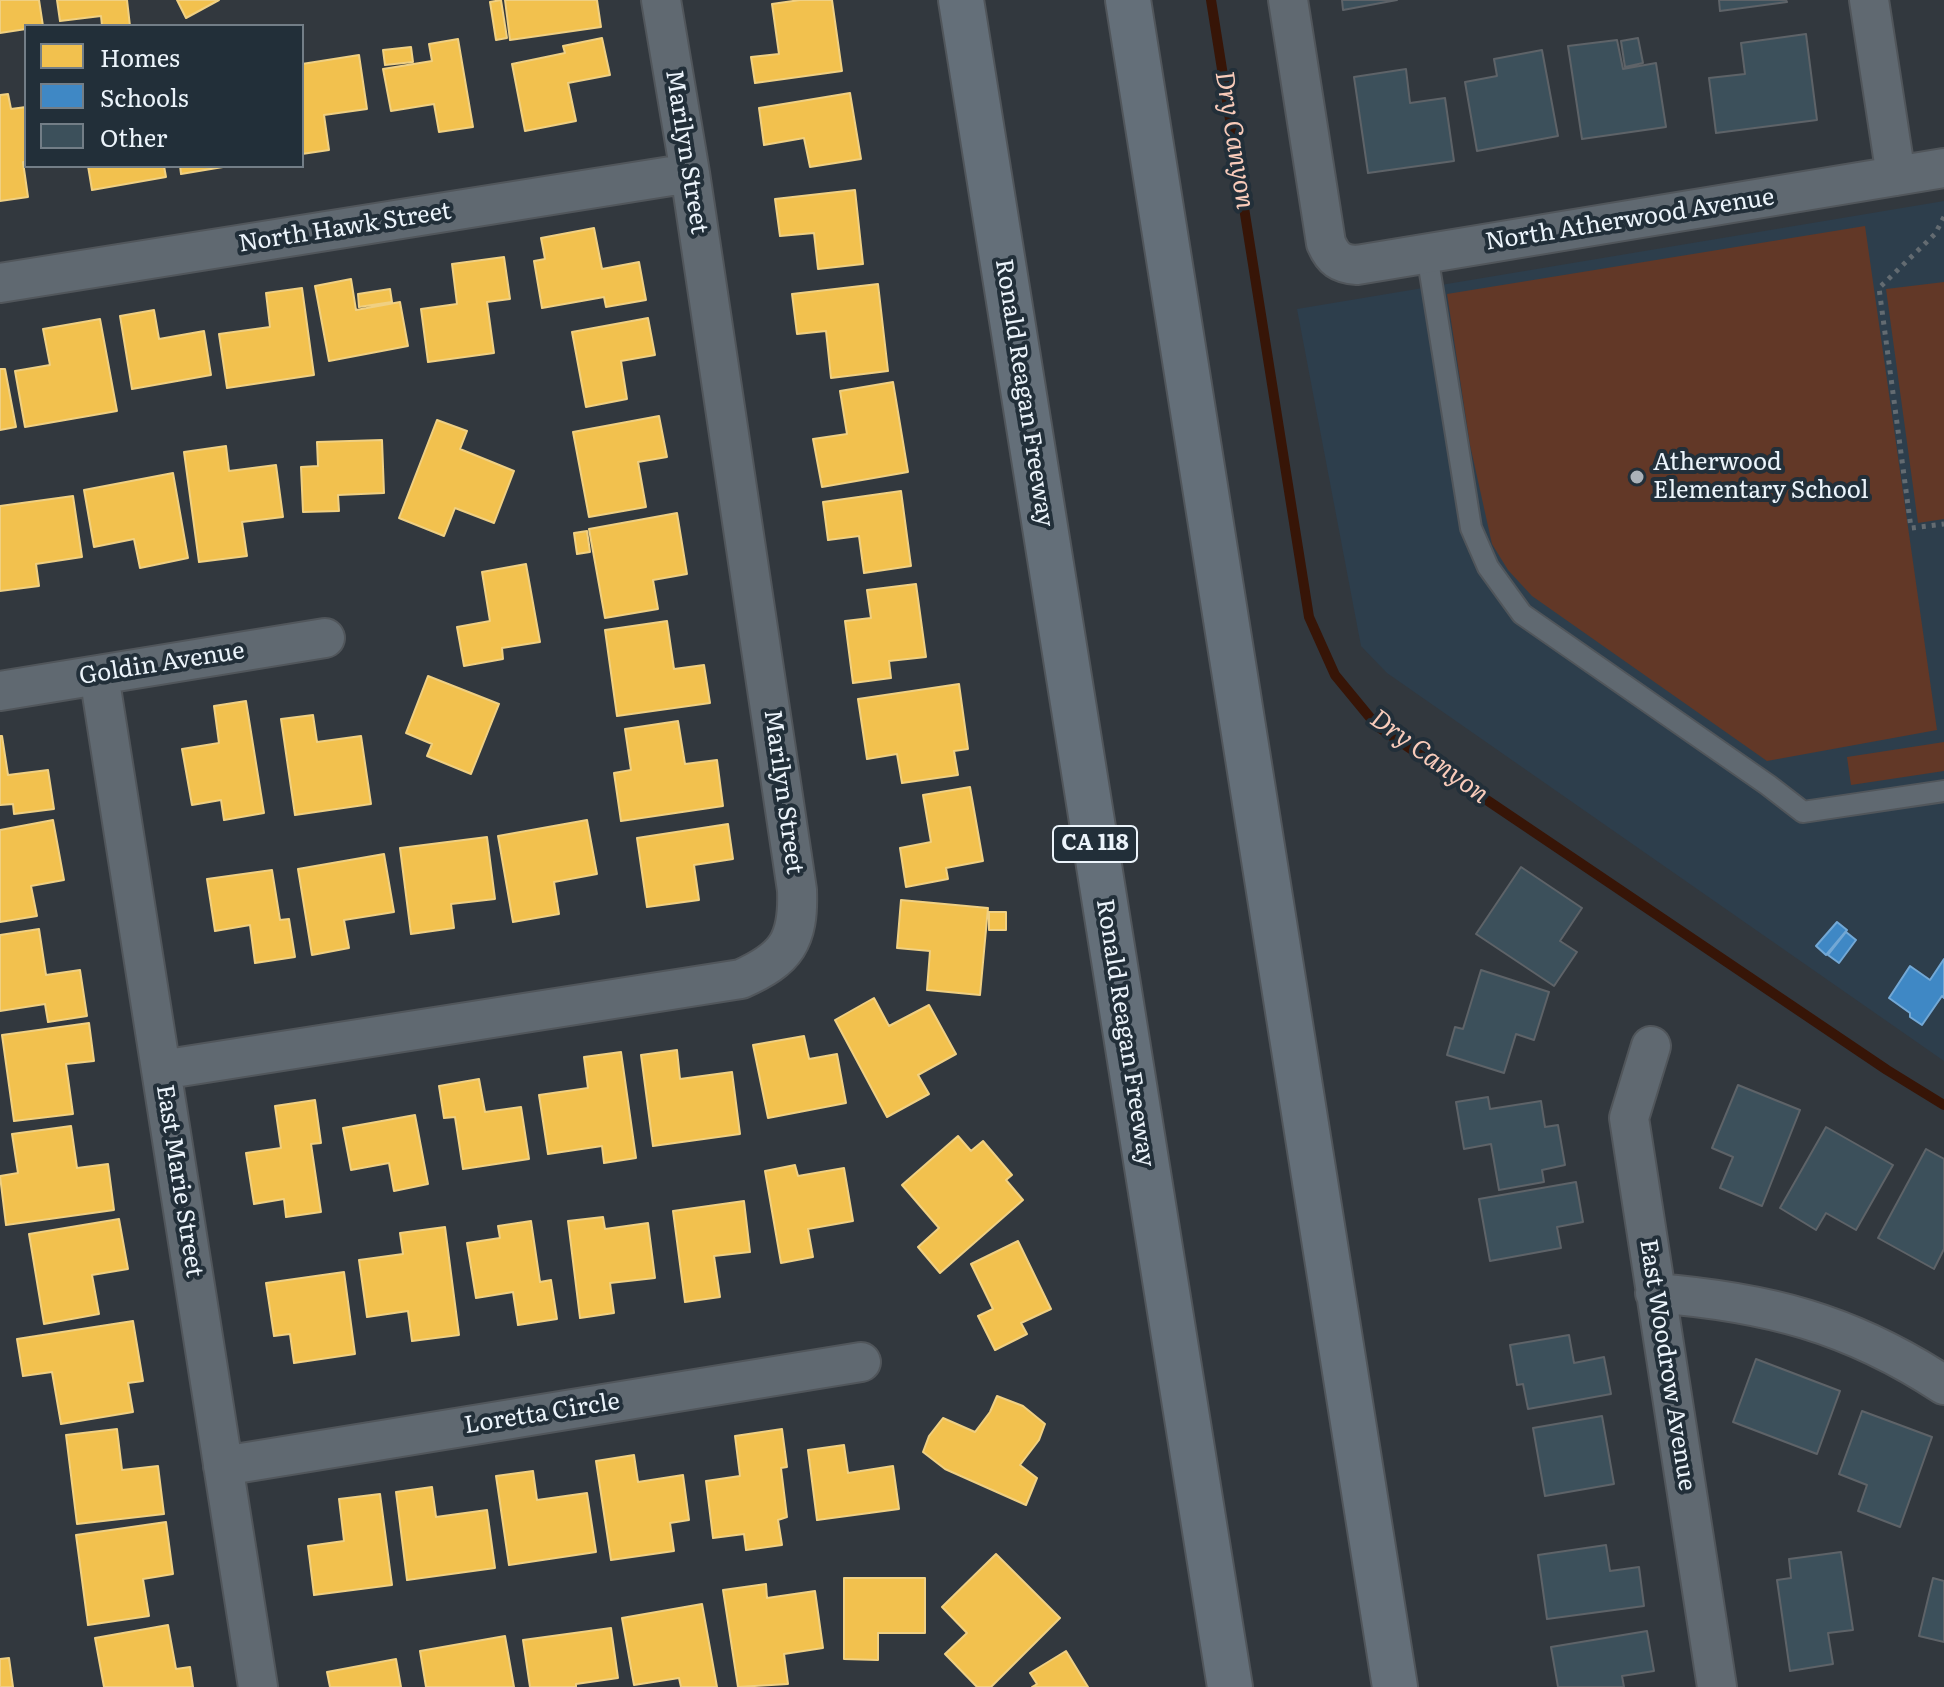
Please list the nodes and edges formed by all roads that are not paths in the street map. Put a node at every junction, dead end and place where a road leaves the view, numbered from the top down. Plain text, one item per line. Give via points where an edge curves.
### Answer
1 (661, 0) edge
2 (961, 0) edge
3 (1128, 0) edge
4 (1288, 0) edge
5 (1869, 0) edge
6 (1944, 168) edge
7 (690, 173) junction
8 (1896, 176) junction
9 (1427, 254) junction
10 (0, 283) edge
11 (325, 638) dead end
12 (99, 675) junction
13 (0, 691) edge
14 (1944, 791) edge
15 (1651, 1046) dead end
16 (161, 1070) junction
17 (1655, 1293) junction
18 (861, 1362) dead end
19 (1944, 1385) edge
20 (223, 1466) junction
21 (258, 1687) edge
22 (1230, 1687) edge
23 (1395, 1687) edge
24 (1717, 1687) edge

1 - 7 street, Marilyn Street
2 - 22 highway, Ronald Reagan Freeway / CA 118
3 - 23 highway
4 - 9 street, North Atherwood Avenue via 1332,256 1343,265 1357,265
5 - 8 street
6 - 8 street, North Atherwood Avenue
7 - 10 street, North Hawk Street
7 - 16 street, Marilyn Street via 797,890 798,918 789,944 769,967 741,979
8 - 9 street, North Atherwood Avenue
9 - 14 lane via 1471,528 1488,567 1522,614 1803,812
11 - 12 street, Goldin Avenue
12 - 13 street, Goldin Avenue
12 - 16 street, East Marie Street
15 - 17 street, East Woodrow Avenue via 1629,1118
16 - 20 street, East Marie Street
17 - 19 street via 1781,1310 1851,1333
17 - 24 street, East Woodrow Avenue
18 - 20 street, Loretta Circle
20 - 21 street, East Marie Street

